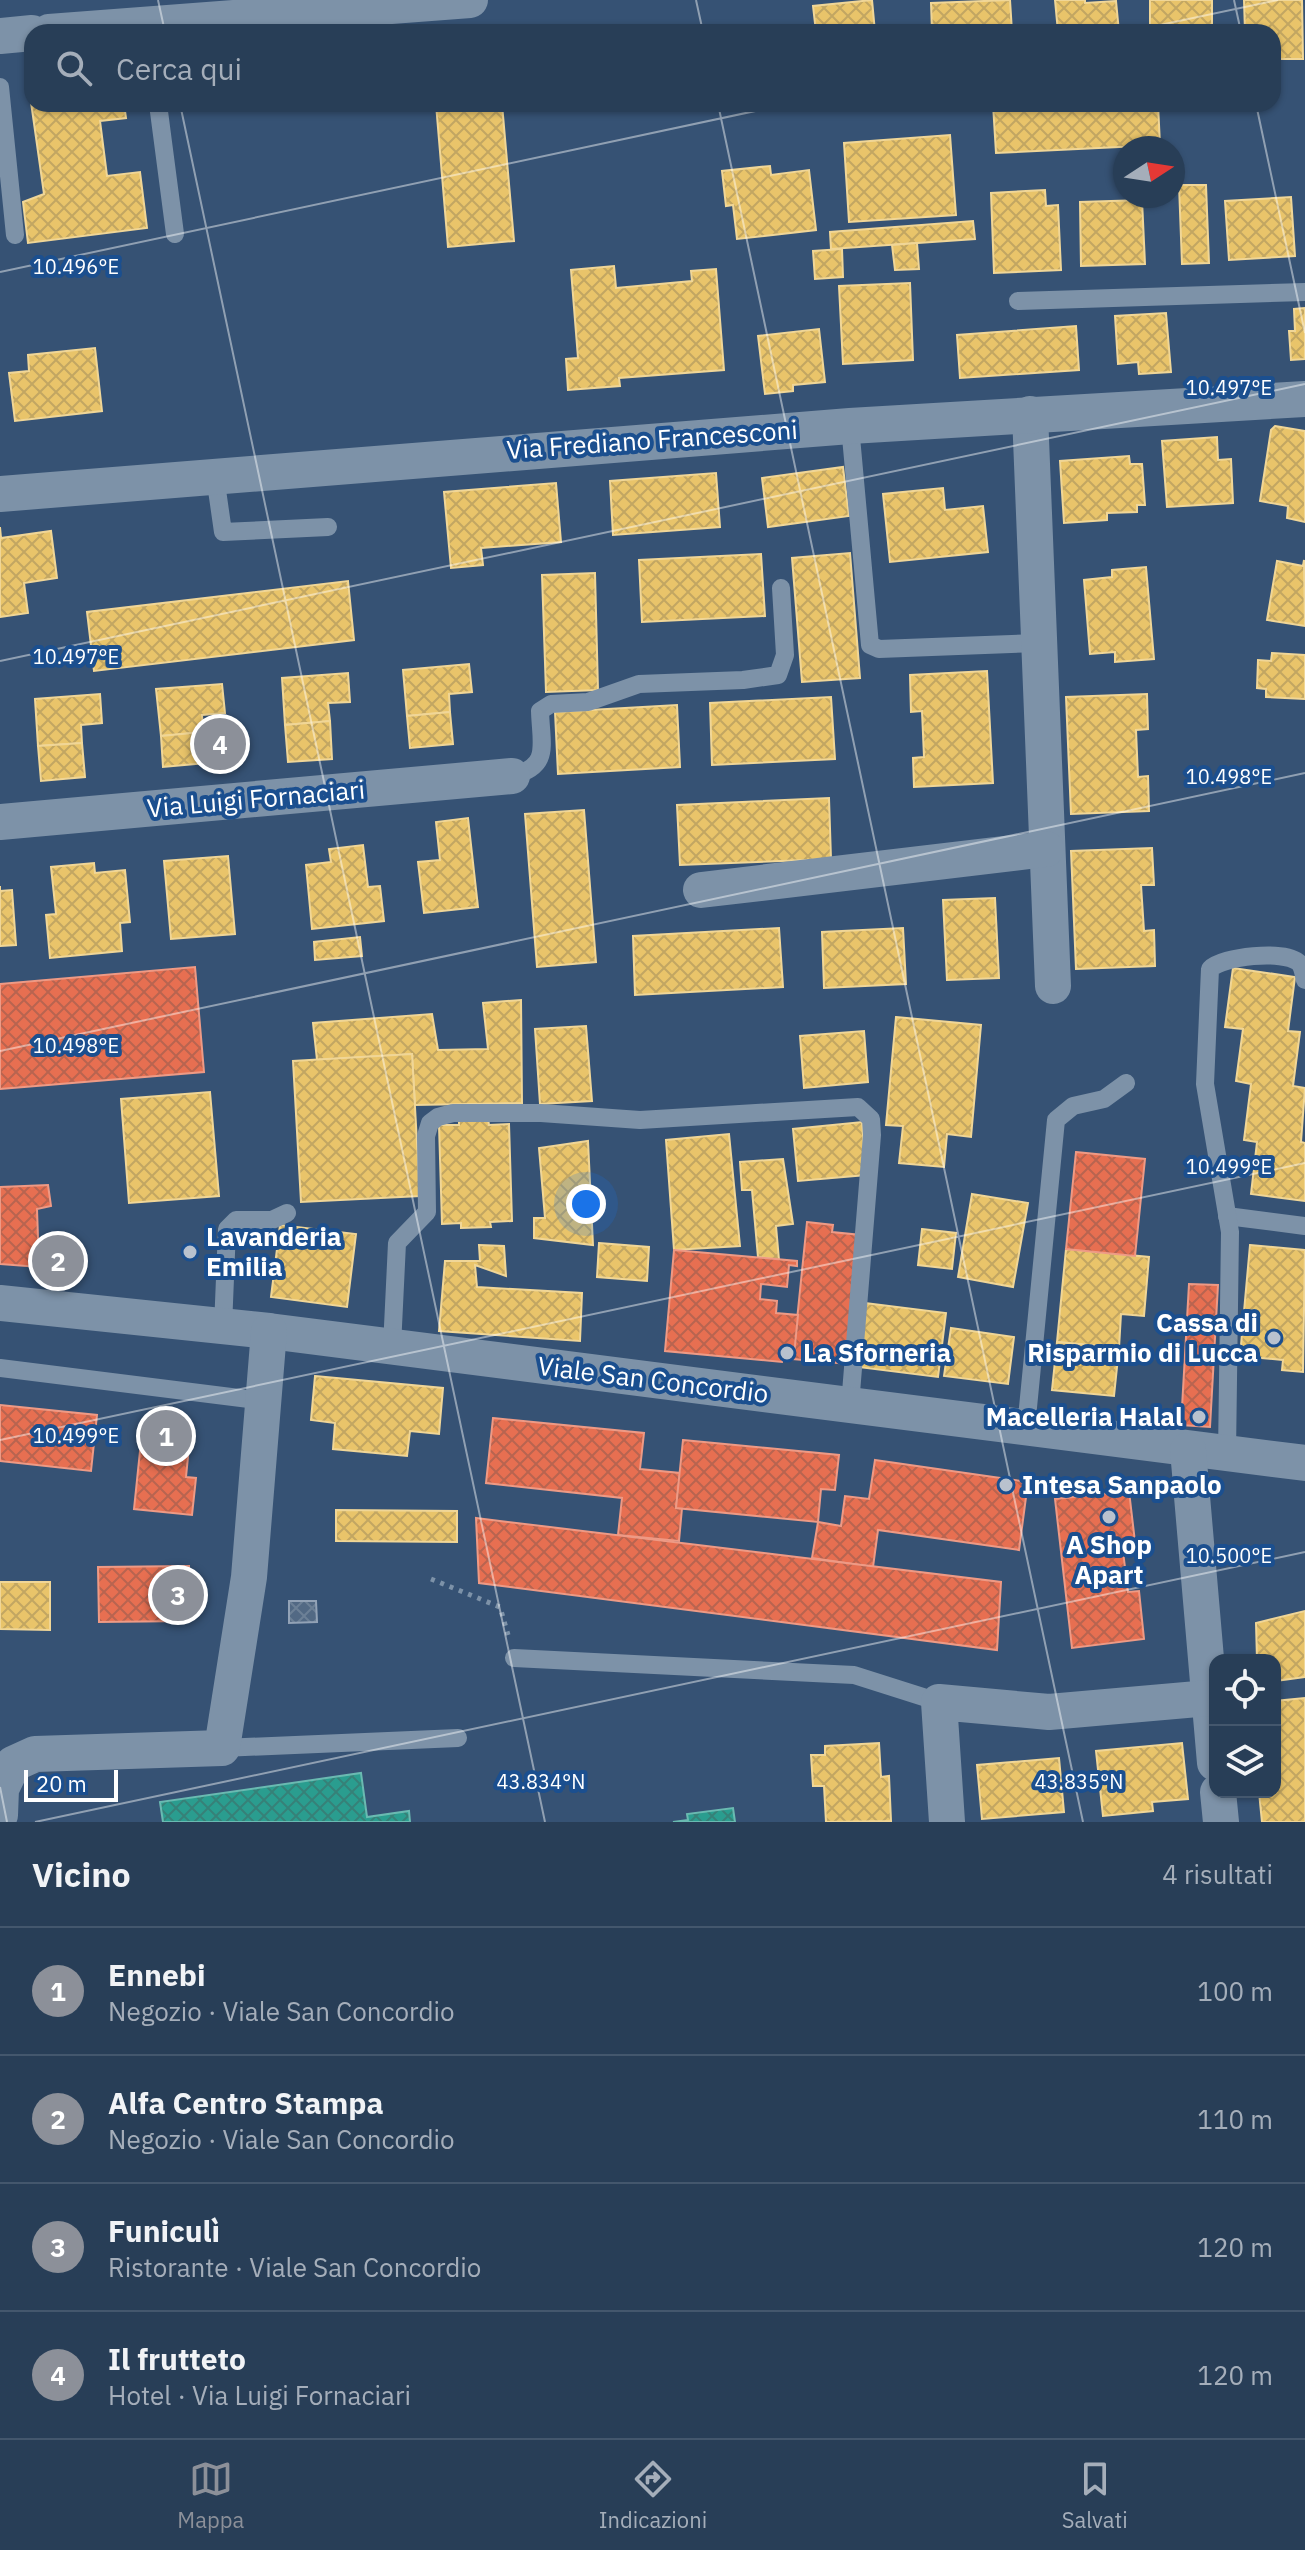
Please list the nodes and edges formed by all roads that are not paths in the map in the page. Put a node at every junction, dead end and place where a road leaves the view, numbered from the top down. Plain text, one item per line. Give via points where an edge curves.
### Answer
1 (470, 0) edge
2 (195, 24) edge
3 (24, 34) edge
4 (0, 36) edge
5 (0, 87) edge
6 (159, 112) edge
7 (175, 234) dead end
8 (15, 235) dead end
9 (1305, 292) edge
10 (1018, 301) dead end
11 (1305, 399) edge
12 (1030, 414) junction
13 (850, 426) junction
14 (215, 476) junction
15 (0, 494) edge
16 (328, 527) dead end
17 (781, 588) dead end
18 (1039, 643) junction
19 (512, 776) joint
20 (0, 822) edge
21 (1046, 849) junction
22 (701, 890) dead end
23 (1305, 980) edge
24 (1053, 986) dead end
25 (1126, 1083) dead end
26 (287, 1213) dead end
27 (1227, 1216) junction
28 (1305, 1226) edge
29 (0, 1303) edge
30 (223, 1327) junction
31 (269, 1331) junction
32 (392, 1347) junction
33 (0, 1368) edge
34 (264, 1401) junction
35 (850, 1405) junction
36 (1026, 1428) junction
37 (1188, 1450) junction
38 (1227, 1454) junction
39 (1305, 1463) edge
40 (514, 1658) road end
41 (1209, 1698) joint
42 (939, 1702) junction
43 (458, 1738) dead end
44 (222, 1748) junction
45 (1219, 1798) edge
46 (0, 1815) edge
47 (947, 1822) edge
48 (1221, 1822) edge

1 - 2 street
3 - 4 street
5 - 8 lane
6 - 7 lane
9 - 10 lane
11 - 12 street, Via Frediano Francesconi
12 - 13 street, Via Frediano Francesconi
12 - 18 street
13 - 14 street, Via Frediano Francesconi
13 - 18 lane via 870,645 879,649
14 - 15 street, Via Frediano Francesconi
14 - 16 lane via 223,532
17 - 19 lane via 785,655 778,675 639,684 588,702 551,704 540,711 541,759 532,771
18 - 21 street
19 - 20 street, Via Luigi Fornaciari
21 - 22 street
21 - 24 street
23 - 27 lane via 1302,967 1291,958 1236,957 1210,969 1205,1084
25 - 36 lane via 1104,1099 1073,1106 1056,1120
26 - 30 lane via 272,1220 236,1220 227,1229
27 - 28 lane
27 - 38 lane
29 - 30 street, Viale San Concordio
30 - 31 street, Viale San Concordio
31 - 32 street, Viale San Concordio
31 - 34 street
32 - 35 street, Viale San Concordio
32 - 35 lane via 397,1243 427,1212 426,1136 438,1117 541,1113 640,1120 858,1107 871,1119 872,1135
33 - 34 lane
34 - 44 street via 249,1577
35 - 36 street, Viale San Concordio
36 - 37 street, Viale San Concordio
37 - 38 street, Viale San Concordio
37 - 41 street
38 - 39 street, Viale San Concordio
40 - 42 lane via 854,1675
41 - 42 street via 1049,1712
42 - 47 street
43 - 44 lane
44 - 46 street via 35,1754 13,1764 1,1789
45 - 48 street

